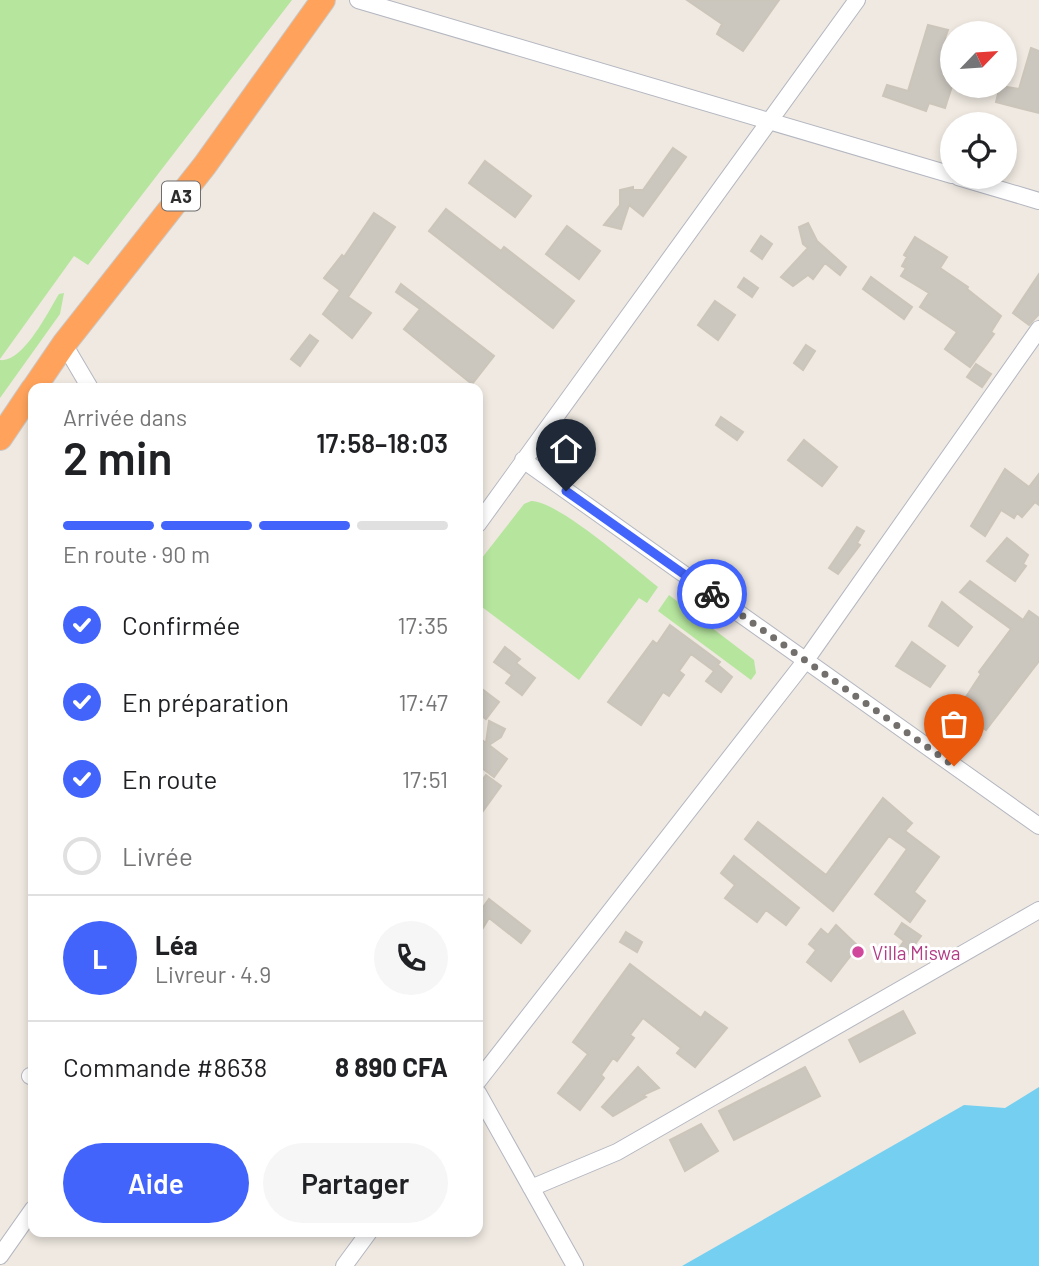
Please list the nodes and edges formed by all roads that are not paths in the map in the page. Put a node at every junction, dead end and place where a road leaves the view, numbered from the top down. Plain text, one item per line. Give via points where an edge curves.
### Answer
1 (323, 0) edge
2 (358, 0) edge
3 (857, 0) edge
4 (770, 120) junction
5 (940, 171) edge
6 (998, 189) edge
7 (1039, 201) edge
8 (1039, 329) edge
9 (64, 344) junction
10 (38, 383) edge
11 (87, 383) edge
12 (28, 398) edge
13 (0, 438) edge
14 (523, 460) junction
15 (483, 517) edge
16 (806, 660) junction
17 (1039, 826) edge
18 (1039, 910) edge
19 (483, 1075) edge
20 (483, 1102) edge
21 (531, 1188) junction
22 (28, 1216) edge
23 (365, 1237) edge
24 (0, 1256) edge
25 (344, 1266) edge
26 (575, 1266) edge

1 - 9 highway, A3 via 205,165
2 - 4 street
3 - 4 street
4 - 5 street
4 - 14 street
6 - 7 street
8 - 16 street
9 - 10 highway, A3
9 - 11 street
12 - 13 highway, A3
14 - 15 street
14 - 16 street
16 - 17 street
16 - 19 street
18 - 21 street via 617,1152
20 - 21 street
21 - 26 street
22 - 24 street
23 - 25 street

